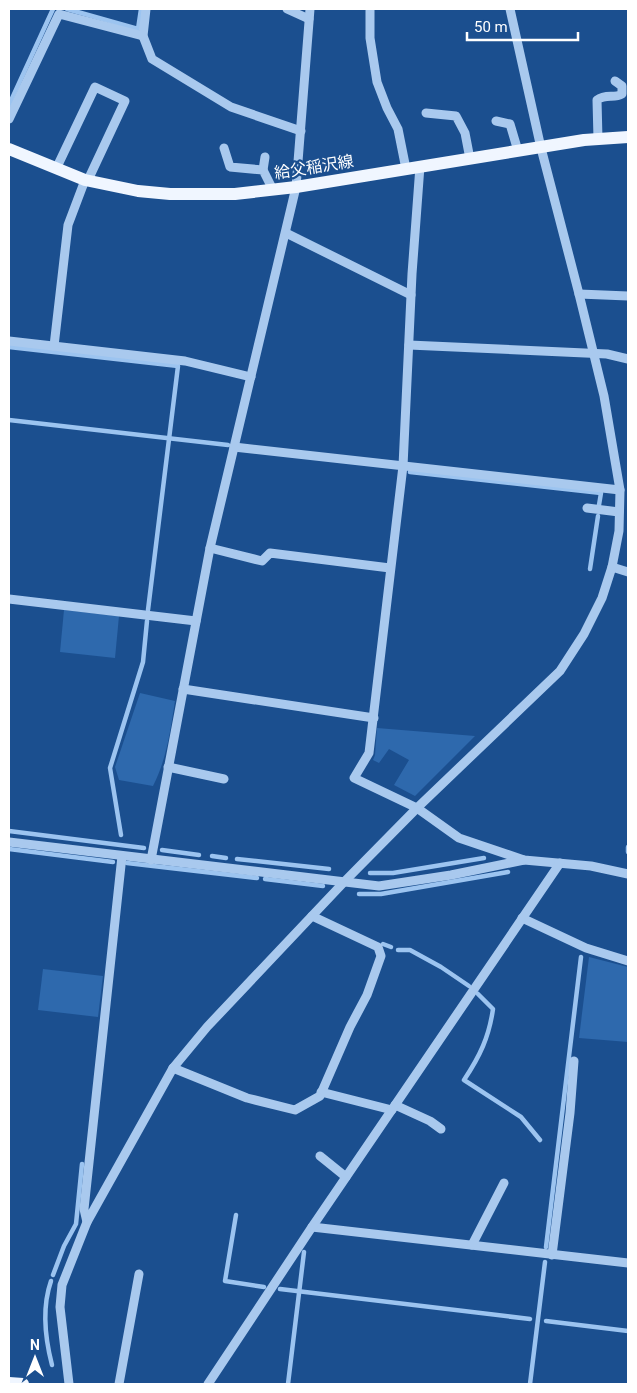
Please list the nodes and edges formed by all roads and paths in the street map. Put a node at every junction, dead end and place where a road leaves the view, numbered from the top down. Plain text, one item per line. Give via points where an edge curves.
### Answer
1 (146, 9) edge
2 (287, 9) edge
3 (310, 9) edge
4 (370, 9) edge
5 (510, 9) edge
6 (309, 19) junction
7 (143, 36) junction
8 (615, 81) dead end
9 (426, 113) dead end
10 (9, 119) edge
11 (496, 121) dead end
12 (301, 131) junction
13 (628, 137) edge
14 (598, 139) junction
15 (224, 148) dead end
16 (541, 148) junction
17 (9, 149) edge
18 (518, 151) junction
19 (265, 157) dead end
20 (470, 159) junction
21 (420, 166) junction
22 (56, 169) junction
23 (406, 169) junction
24 (263, 170) junction
25 (86, 180) junction
26 (296, 187) junction
27 (273, 190) junction
28 (286, 233) junction
29 (580, 294) junction
30 (411, 295) junction
31 (628, 296) edge
32 (9, 341) edge
33 (409, 345) junction
34 (54, 346) junction
35 (594, 353) junction
36 (628, 359) edge
37 (251, 377) junction
38 (234, 447) junction
39 (403, 466) junction
40 (620, 490) junction
41 (587, 508) dead end
42 (619, 512) junction
43 (210, 548) junction
44 (612, 567) junction
45 (390, 568) junction
46 (628, 572) edge
47 (9, 599) edge
48 (196, 621) junction
49 (183, 689) junction
50 (374, 718) junction
51 (168, 767) junction
52 (224, 779) dead end
53 (417, 808) junction
54 (9, 842) edge
55 (122, 856) junction
56 (151, 860) junction
57 (524, 860) junction
58 (560, 863) junction
59 (628, 874) edge
60 (345, 881) junction
61 (312, 916) junction
62 (522, 918) junction
63 (628, 961) edge
64 (574, 1061) dead end
65 (173, 1068) junction
66 (321, 1092) junction
67 (394, 1107) junction
68 (441, 1129) dead end
69 (320, 1156) dead end
70 (346, 1177) junction
71 (504, 1183) dead end
72 (88, 1222) junction
73 (312, 1227) junction
74 (472, 1245) junction
75 (552, 1255) junction
76 (628, 1263) edge
77 (139, 1274) dead end
78 (9, 1382) edge
79 (22, 1384) edge
80 (70, 1384) edge
81 (119, 1384) edge
82 (208, 1384) edge

1 - 7 street
2 - 6 street
3 - 6 street
4 - 23 street via 370,38 377,82 398,129
5 - 16 street
6 - 12 street
7 - 10 street via 58,14
7 - 12 street via 152,59 184,76 204,92 231,107
8 - 14 street via 622,86 622,94 597,100
9 - 20 street via 456,116 465,133
11 - 18 street via 510,124
12 - 26 street
13 - 14 main road, 給父稲沢線
14 - 16 main road, 給父稲沢線
15 - 24 street via 230,167
16 - 18 main road, 給父稲沢線
16 - 29 street
17 - 22 main road, 給父稲沢線
18 - 20 main road, 給父稲沢線
19 - 24 street
20 - 21 main road, 給父稲沢線
21 - 23 main road, 給父稲沢線
21 - 30 street
22 - 25 main road, 給父稲沢線
22 - 25 street via 95,87 125,101
23 - 26 main road, 給父稲沢線
24 - 27 street
25 - 27 main road, 給父稲沢線 via 170,194 235,194
25 - 34 street via 68,225
26 - 27 main road, 給父稲沢線
26 - 28 street
28 - 30 street
28 - 37 street
29 - 31 street
29 - 35 street
30 - 33 street
32 - 34 street
33 - 35 street
33 - 39 street
34 - 37 street via 185,360
35 - 36 street
35 - 40 street
37 - 38 street
38 - 39 street
38 - 43 street
39 - 40 street
39 - 45 street
40 - 42 street
41 - 42 street
42 - 44 street
43 - 45 street via 262,561 270,553
43 - 48 street
44 - 46 street
44 - 53 street via 602,598 584,634 560,671
45 - 50 street
47 - 48 street
48 - 49 street
49 - 50 street
49 - 51 street
50 - 53 street via 369,753 354,778
51 - 52 street
51 - 56 street
53 - 57 street via 459,838
53 - 60 street
54 - 55 street
55 - 56 street
55 - 72 street via 84,1209
56 - 60 street
57 - 58 street
57 - 60 street via 379,886
58 - 59 street
58 - 62 street
60 - 61 street
61 - 65 street via 207,1027
61 - 66 street via 381,951 367,995
62 - 63 street via 586,948
62 - 67 street
64 - 75 street
65 - 66 street via 247,1098 295,1110 320,1096
65 - 72 street
66 - 67 street
67 - 68 street via 430,1121
67 - 70 street
69 - 70 street
70 - 73 street
71 - 74 street
72 - 80 street via 62,1285 60,1307
73 - 74 street
73 - 82 street
74 - 75 street
75 - 76 street
77 - 81 street
78 - 79 main road

